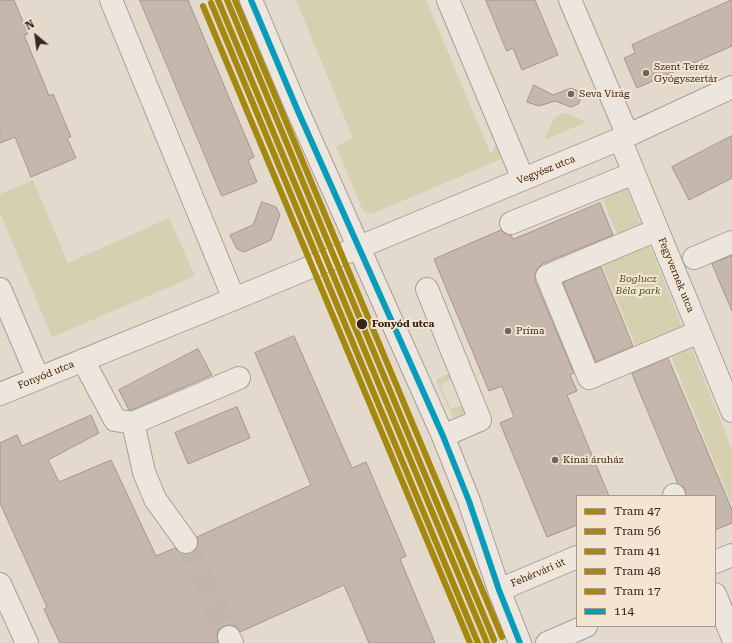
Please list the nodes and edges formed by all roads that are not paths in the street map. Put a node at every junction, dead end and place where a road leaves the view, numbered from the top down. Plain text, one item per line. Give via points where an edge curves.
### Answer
1 (111, 0) edge
2 (251, 0) edge
3 (448, 0) edge
4 (570, 0) edge
5 (732, 87) edge
6 (624, 138) junction
7 (634, 174) junction
8 (523, 179) junction
9 (511, 223) dead end
10 (657, 230) junction
11 (732, 242) edge
12 (358, 247) junction
13 (694, 258) dead end
14 (0, 289) edge
15 (427, 289) dead end
16 (234, 299) junction
17 (699, 332) junction
18 (84, 360) junction
19 (38, 378) junction
20 (239, 378) dead end
21 (0, 394) edge
22 (732, 411) edge
23 (133, 423) junction
24 (444, 436) junction
25 (186, 542) tunnel mouth
26 (732, 555) edge
27 (576, 557) edge
28 (716, 562) edge
29 (0, 584) edge
30 (499, 590) junction
31 (716, 596) edge
32 (584, 627) edge
33 (732, 636) edge
34 (27, 643) edge
35 (520, 643) edge
36 (547, 643) edge

1 - 16 street
2 - 12 street, Fehérvári út via 296,109
3 - 8 street
4 - 6 street, Fegyvernek utca
5 - 6 street, Vegyész utca
6 - 7 street, Fegyvernek utca
6 - 8 street, Vegyész utca
7 - 9 street
7 - 10 street, Fegyvernek utca
8 - 12 street, Vegyész utca
10 - 17 street, Fegyvernek utca
10 - 17 street via 546,276 588,378
11 - 13 street
12 - 16 street, Fonyód utca
12 - 24 street, Fehérvári út
14 - 19 street
15 - 24 street via 480,420
16 - 18 street, Fonyód utca
17 - 22 street, Fegyvernek utca
18 - 19 street, Fonyód utca
18 - 23 street via 115,420
19 - 21 street, Fonyód utca
20 - 23 street
23 - 25 street via 144,472 155,499
24 - 30 street, Fehérvári út
26 - 28 street
27 - 30 street, Fehérvári út
29 - 34 street
30 - 35 street, Fehérvári út
31 - 33 street
32 - 36 street

